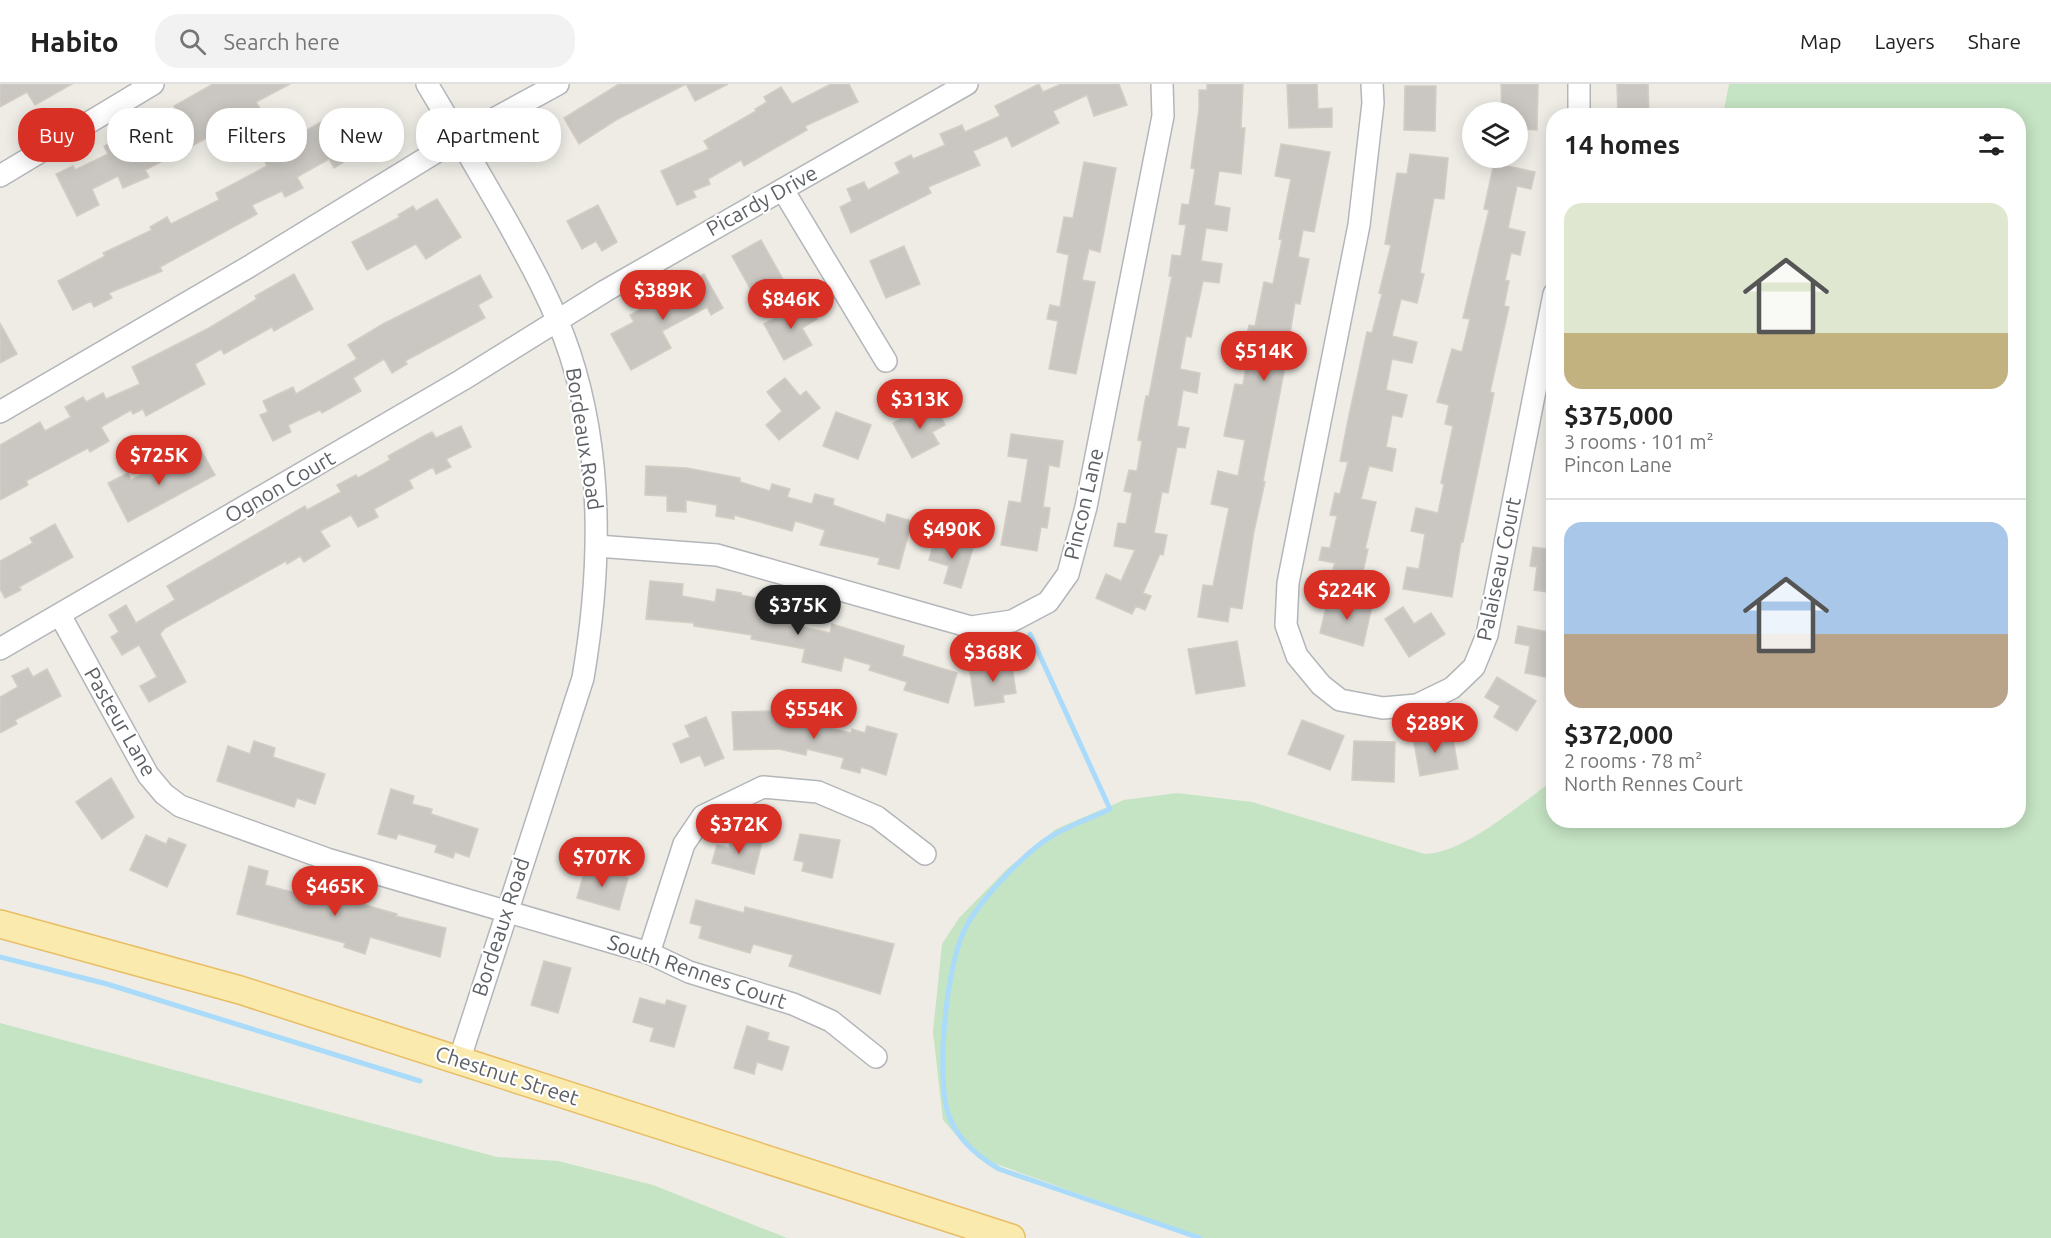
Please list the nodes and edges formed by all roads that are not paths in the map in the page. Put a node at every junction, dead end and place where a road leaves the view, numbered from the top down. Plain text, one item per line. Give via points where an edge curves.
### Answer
1 (153, 84) edge
2 (427, 84) edge
3 (558, 84) edge
4 (968, 84) edge
5 (1162, 84) edge
6 (1372, 84) edge
7 (1579, 84) edge
8 (441, 108) edge
9 (514, 108) edge
10 (1579, 108) edge
11 (420, 162) edge
12 (473, 162) edge
13 (0, 176) edge
14 (783, 190) junction
15 (557, 320) junction
16 (1546, 335) edge
17 (886, 361) dead end
18 (0, 412) edge
19 (597, 546) junction
20 (60, 615) junction
21 (0, 649) edge
22 (925, 854) dead end
23 (506, 912) junction
24 (0, 924) edge
25 (649, 954) junction
26 (876, 1057) dead end
27 (459, 1061) junction
28 (1011, 1238) edge

1 - 13 street
2 - 8 street, Bordeaux Road
3 - 9 street
4 - 14 street, Picardy Drive
5 - 19 street, Pincon Lane via 1163,116 1086,507 1068,574 1048,602 1012,621 971,627 717,555
6 - 16 street, Palaiseau Court via 1359,225 1288,584 1286,625 1297,656 1321,685 1340,700 1383,708 1417,705 1452,688 1474,667 1487,635
7 - 10 street
11 - 18 street
12 - 15 street, Bordeaux Road via 527,257
14 - 15 street, Picardy Drive
14 - 17 street
15 - 19 street, Bordeaux Road via 581,397 591,456
15 - 20 street, Ognon Court via 462,380
19 - 23 street, Bordeaux Road via 592,622 583,678
20 - 21 street, Ognon Court
20 - 23 street, Pasteur Lane via 148,775 180,806 327,859
22 - 25 street via 877,817 818,792 763,788 728,801 703,816 684,844
23 - 25 street, South Rennes Court
23 - 27 street, Bordeaux Road
24 - 27 main road, Chestnut Street via 240,990
25 - 26 street, South Rennes Court via 689,972 793,1004 831,1021
27 - 28 main road, Chestnut Street

